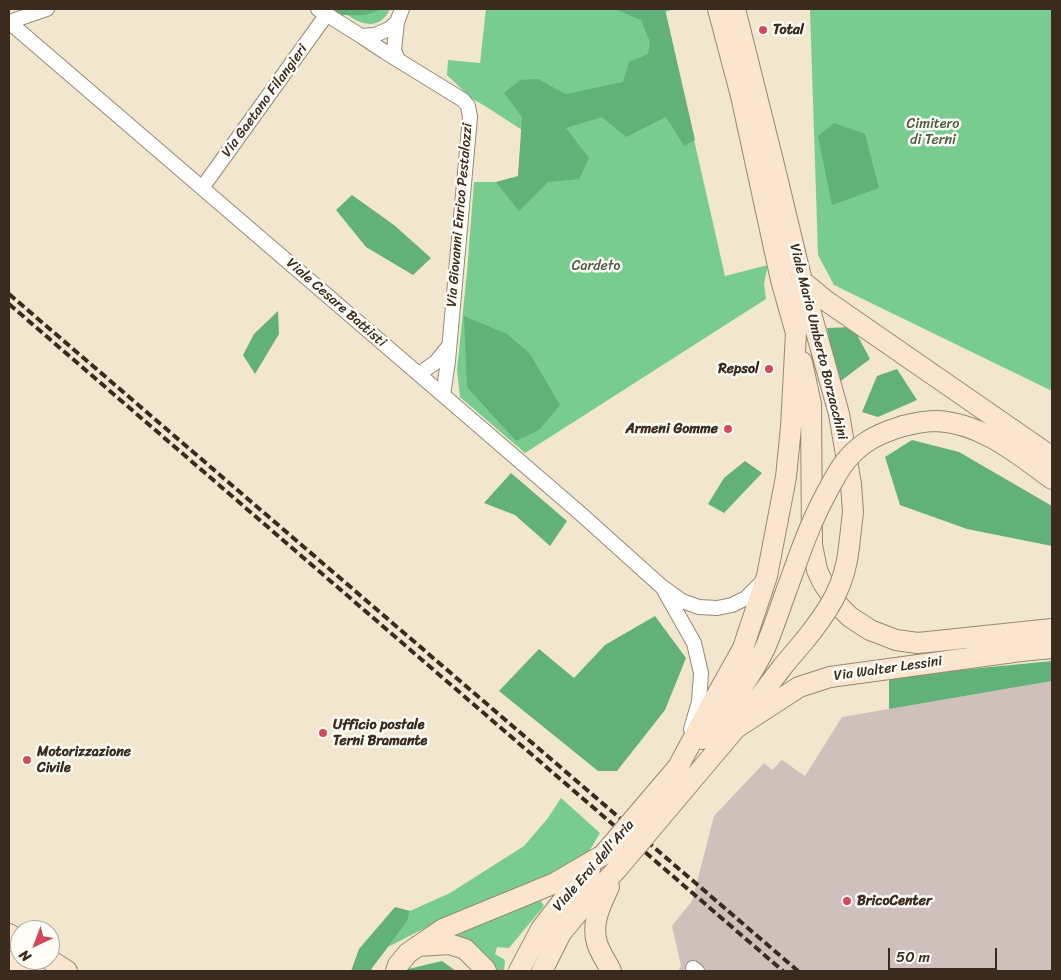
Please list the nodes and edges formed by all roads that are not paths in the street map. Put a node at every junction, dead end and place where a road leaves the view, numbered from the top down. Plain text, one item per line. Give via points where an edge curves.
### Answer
1 (47, 9) edge
2 (718, 9) edge
3 (735, 9) edge
4 (322, 12) edge
5 (400, 15) edge
6 (9, 22) edge
7 (361, 36) junction
8 (398, 60) junction
9 (202, 188) junction
10 (802, 281) junction
11 (796, 333) junction
12 (448, 347) junction
13 (419, 374) junction
14 (444, 395) junction
15 (1052, 457) edge
16 (1052, 479) edge
17 (767, 576) junction
18 (661, 586) junction
19 (1052, 629) edge
20 (1052, 648) edge
21 (716, 714) junction
22 (685, 773) junction
23 (611, 862) junction
24 (418, 946) junction
25 (9, 962) edge
26 (24, 971) edge
27 (396, 971) edge
28 (486, 971) edge
29 (519, 971) edge
30 (542, 971) edge
31 (611, 971) edge

1 - 6 street
2 - 11 main road, Viale Mario Umberto Borzacchini
3 - 10 main road, Viale Mario Umberto Borzacchini
4 - 7 street, Via Giovanni Enrico Pestalozzi
4 - 9 street, Via Gaetano Filangieri
5 - 7 street via 389,29 376,35
5 - 8 street via 394,50
6 - 9 street, Viale Cesare Battisti
7 - 8 street, Via Giovanni Enrico Pestalozzi
8 - 12 street, Via Giovanni Enrico Pestalozzi via 463,100 470,117
9 - 13 street, Viale Cesare Battisti
10 - 15 main road
10 - 21 main road, Viale Mario Umberto Borzacchini, bridge via 839,414 851,484 853,512 847,565 832,604 783,666
11 - 17 main road, Viale Mario Umberto Borzacchini via 786,477
11 - 19 main road, Via Walter Lessini via 811,404 812,545 817,570 839,606 870,630 896,640 918,643
12 - 13 street via 436,362
12 - 14 street, Via Giovanni Enrico Pestalozzi
13 - 14 street, Viale Cesare Battisti
14 - 18 street, Viale Cesare Battisti
16 - 21 main road, bridge via 984,433 961,424 922,422 879,434 866,442 840,468 814,516 765,647 744,685
17 - 18 street, Viale Cesare Battisti via 746,598 716,608 682,601
17 - 21 main road, Viale Mario Umberto Borzacchini
18 - 21 street, Viale Cesare Battisti via 694,643
20 - 21 main road, Via Walter Lessini via 830,677
21 - 22 main road, Viale Mario Umberto Borzacchini
21 - 22 main road, Viale Mario Umberto Borzacchini
22 - 23 main road, Viale Eroi dell'Aria, bridge
23 - 24 main road via 443,929
23 - 29 main road, Viale Eroi dell'Aria via 564,899 541,929
23 - 30 main road, Viale Eroi dell'Aria via 586,903 561,933
23 - 31 main road via 596,927 597,943
24 - 27 main road via 408,953
24 - 28 main road via 449,944 465,950
25 - 26 main road

